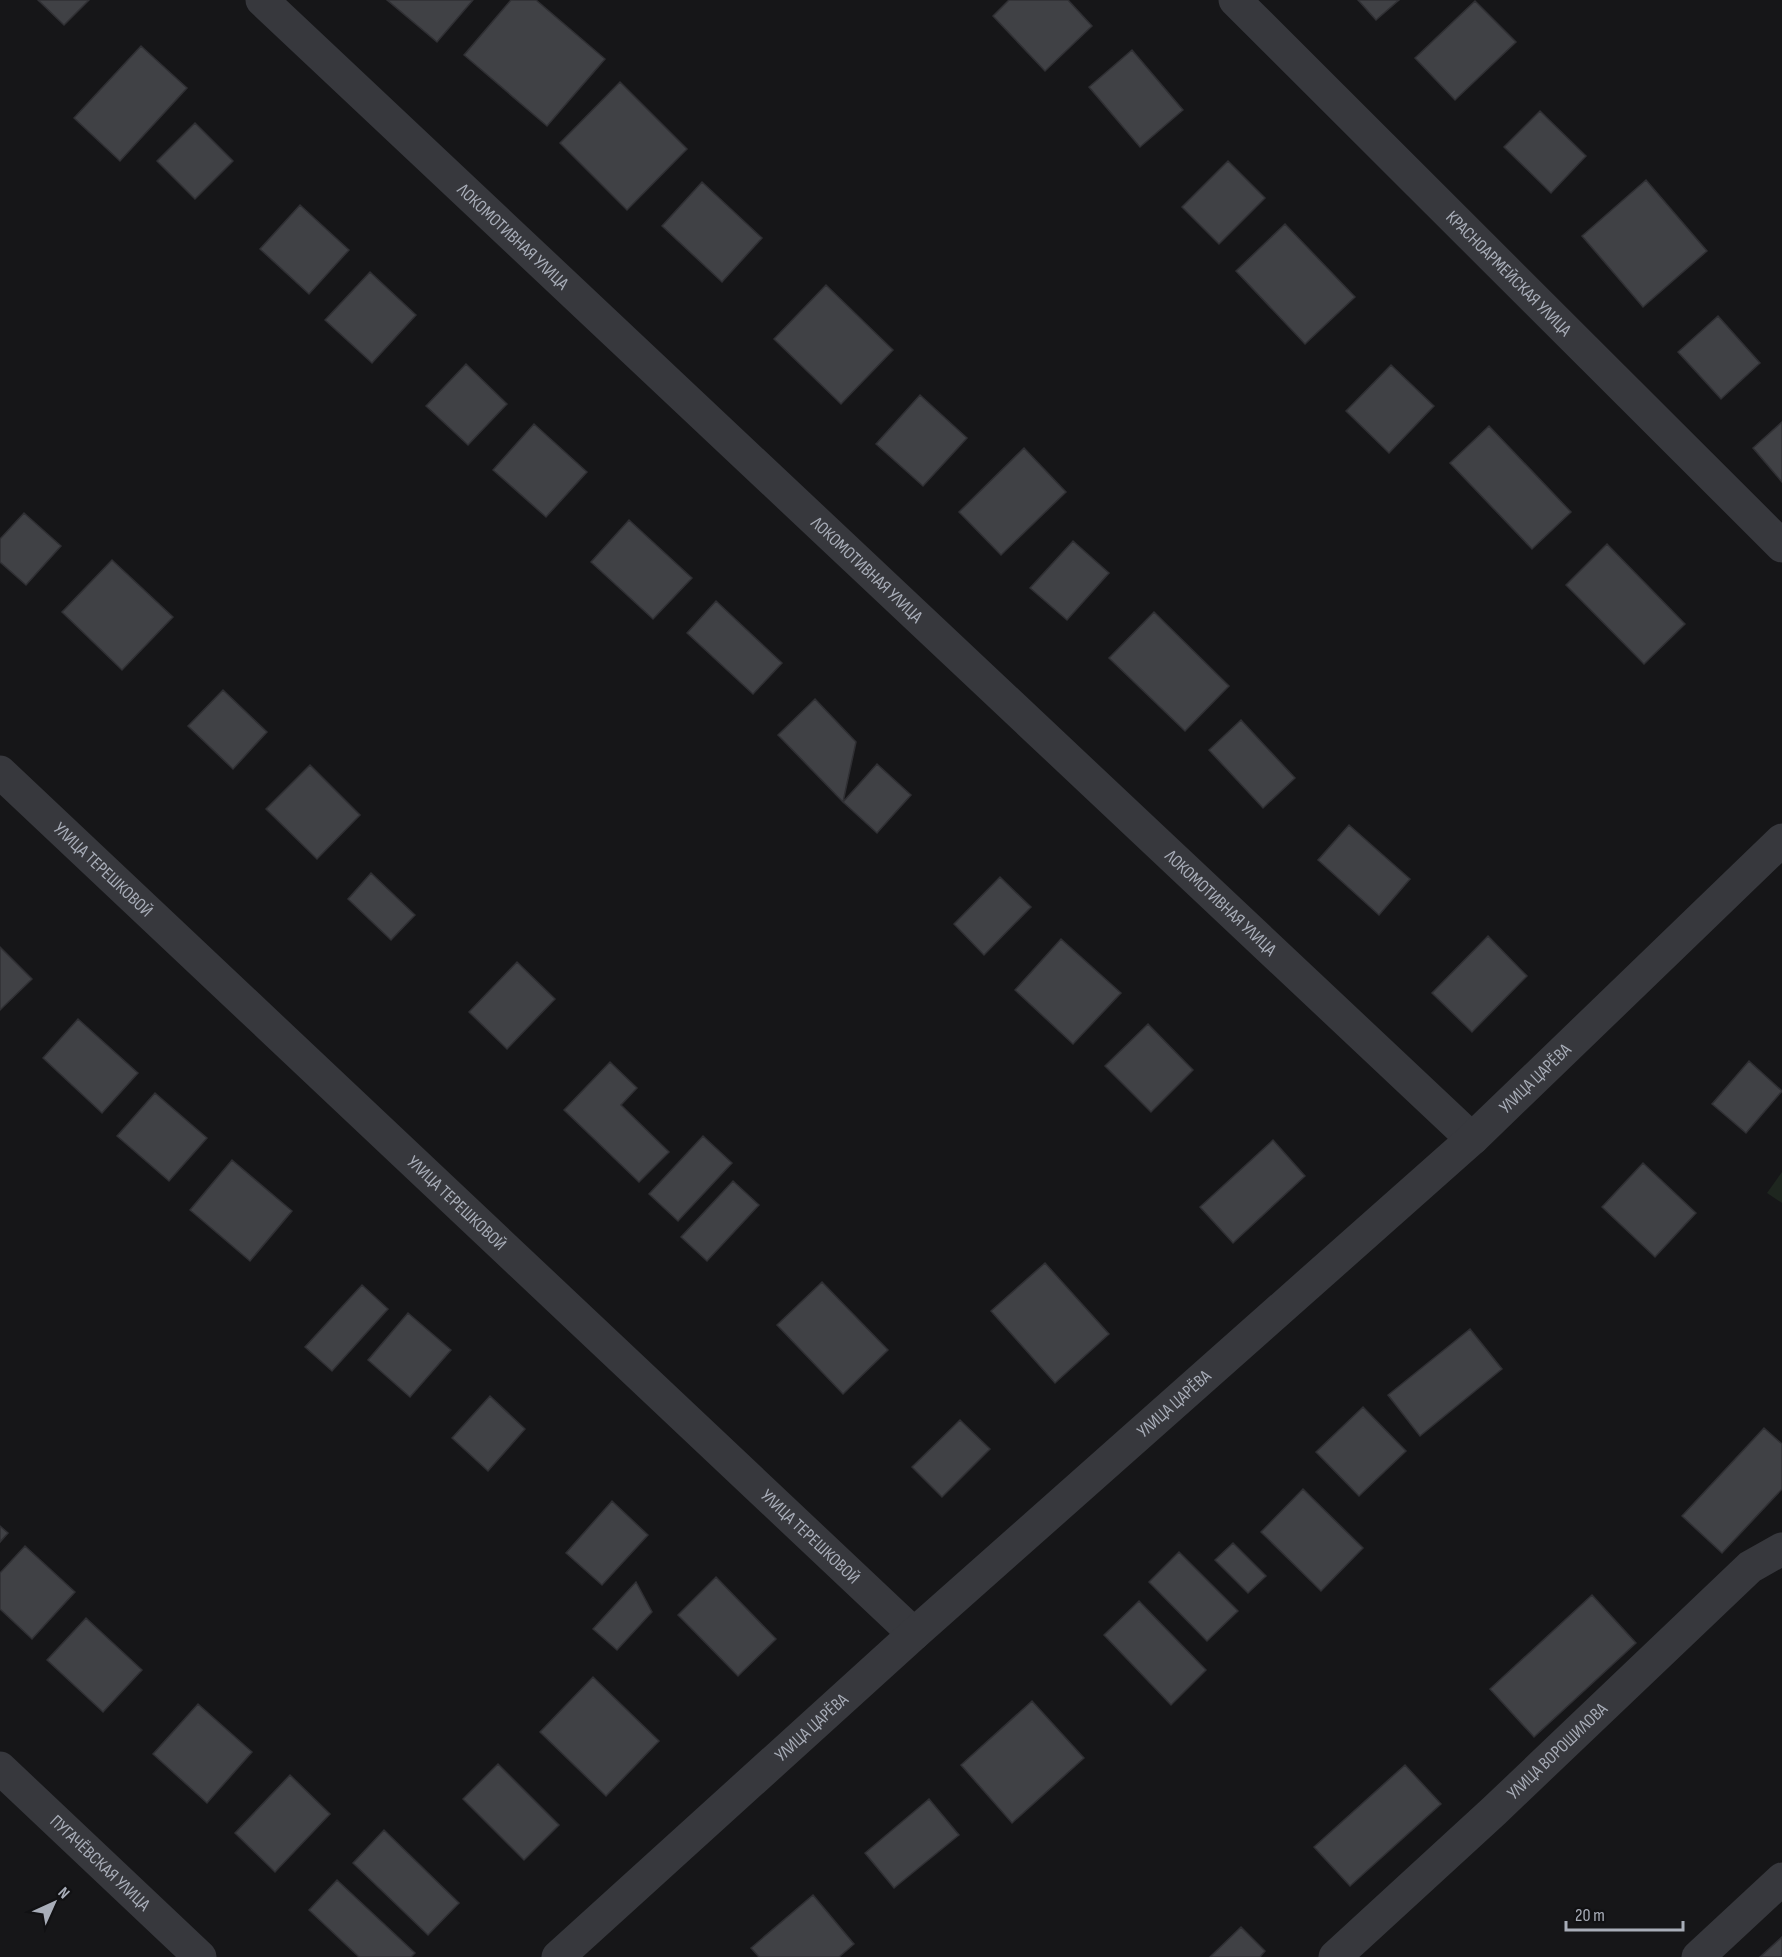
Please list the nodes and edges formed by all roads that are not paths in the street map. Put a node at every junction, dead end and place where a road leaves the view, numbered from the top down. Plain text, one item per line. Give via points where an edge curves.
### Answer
1 (262, 0) edge
2 (1235, 0) edge
3 (1782, 546) edge
4 (0, 772) edge
5 (1782, 840) edge
6 (1472, 1139) junction
7 (1782, 1549) edge
8 (914, 1634) junction
9 (0, 1768) edge
10 (1782, 1879) edge
11 (200, 1957) edge
12 (558, 1957) edge
13 (1335, 1957) edge
14 (1698, 1957) edge

1 - 6 street, ЛОКОМОТИВНАЯ УЛИЦА
2 - 3 street, КРАСНОАРМЕЙСКАЯ УЛИЦА
4 - 8 street, УЛИЦА ТЕРЕШКОВОЙ
5 - 6 street, УЛИЦА ЦАРЁВА
6 - 8 street, УЛИЦА ЦАРЁВА
7 - 13 street, УЛИЦА ВОРОШИЛОВА via 1750,1567
8 - 12 street, УЛИЦА ЦАРЁВА
9 - 11 street, ПУГАЧЁВСКАЯ УЛИЦА
10 - 14 street

